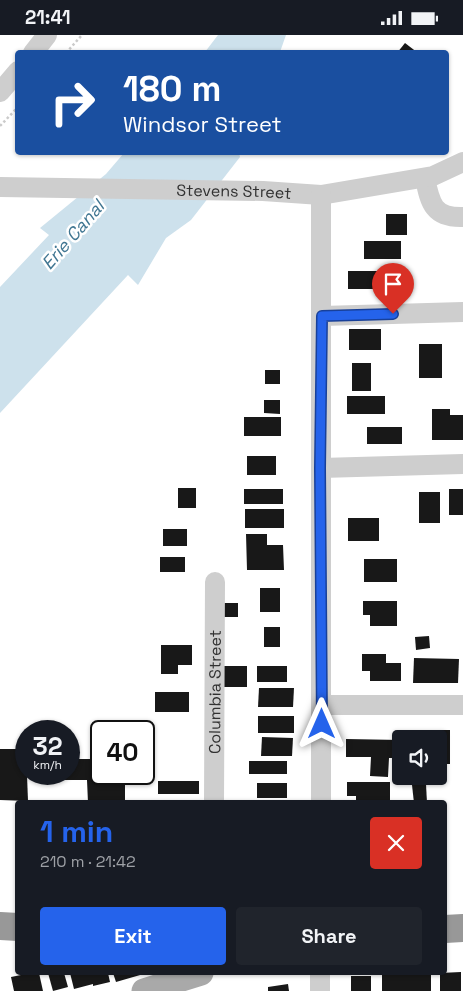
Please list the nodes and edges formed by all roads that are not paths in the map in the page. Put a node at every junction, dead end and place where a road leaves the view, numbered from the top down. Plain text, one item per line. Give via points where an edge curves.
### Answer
1 (47, 35) edge
2 (35, 50) edge
3 (15, 74) edge
4 (0, 92) edge
5 (463, 162) edge
6 (425, 178) junction
7 (0, 187) edge
8 (322, 195) junction
9 (463, 217) edge
10 (463, 311) edge
11 (322, 316) junction
12 (463, 464) edge
13 (320, 468) junction
14 (216, 582) dead end
15 (322, 705) junction
16 (463, 705) edge
17 (214, 800) edge
18 (321, 800) edge
19 (0, 927) edge
20 (15, 927) edge
21 (463, 928) edge
22 (447, 929) edge
23 (195, 975) edge
24 (320, 975) edge
25 (144, 991) edge
26 (320, 991) edge

1 - 2 street
3 - 4 street
5 - 6 street, Stevens Street
6 - 8 street, Stevens Street
6 - 9 street via 434,208 448,217
7 - 8 street, Stevens Street via 263,191
8 - 11 street
10 - 11 street
11 - 13 street
12 - 13 street
13 - 15 street
14 - 17 street, Columbia Street
15 - 16 street
15 - 18 street
19 - 20 highway
21 - 22 highway
23 - 25 main road
24 - 26 street

